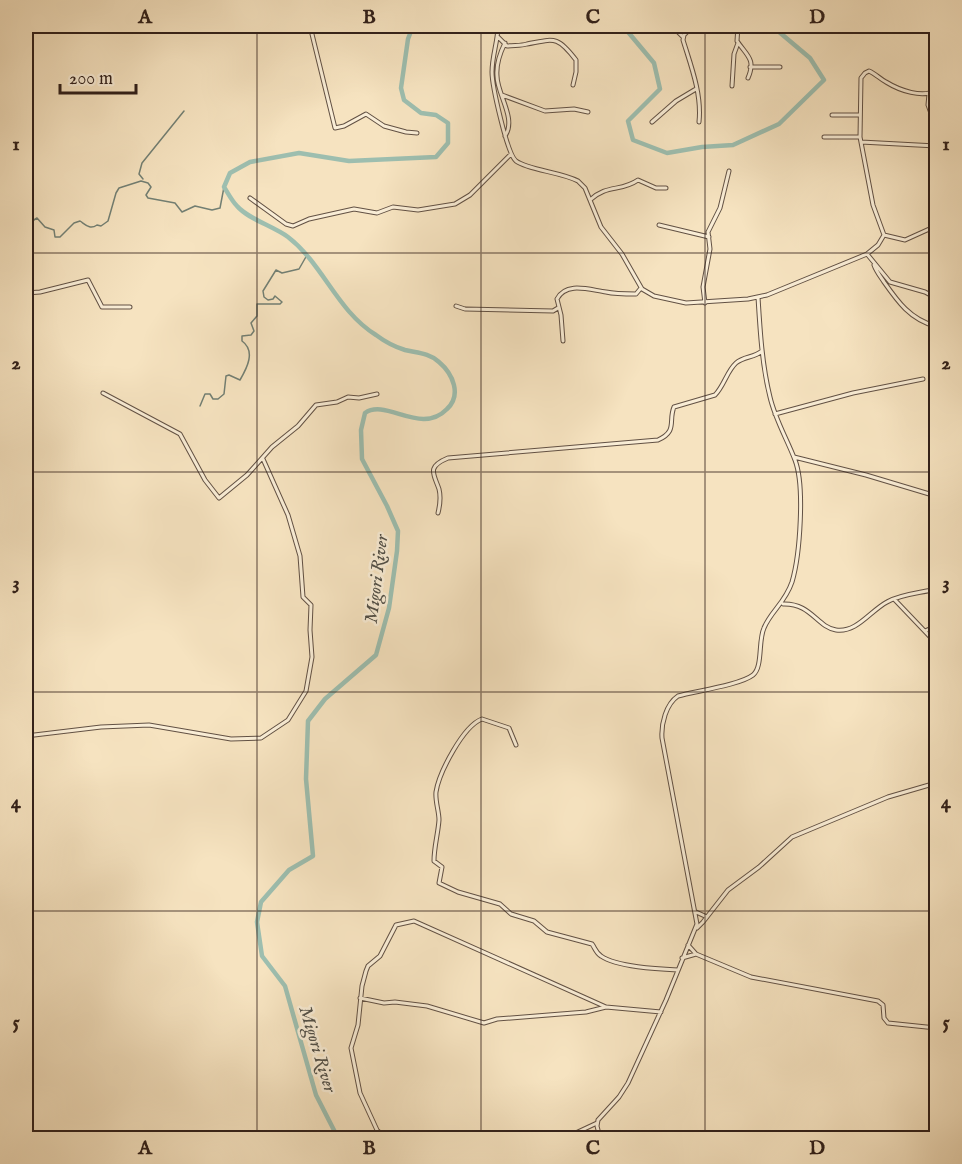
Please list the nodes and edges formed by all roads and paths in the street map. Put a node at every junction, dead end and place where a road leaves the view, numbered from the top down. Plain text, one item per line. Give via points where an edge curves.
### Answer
1 (310, 26) edge
2 (498, 26) edge
3 (672, 26) edge
4 (693, 26) edge
5 (738, 26) edge
6 (498, 37) junction
7 (683, 37) junction
8 (738, 43) junction
9 (505, 44) junction
10 (750, 67) junction
11 (780, 67) dead end
12 (748, 78) dead end
13 (573, 85) dead end
14 (732, 86) dead end
15 (696, 89) junction
16 (936, 90) edge
17 (502, 95) junction
18 (929, 96) junction
19 (936, 102) edge
20 (588, 112) dead end
21 (832, 115) dead end
22 (860, 115) junction
23 (652, 122) dead end
24 (699, 122) dead end
25 (936, 127) edge
26 (417, 133) dead end
27 (505, 136) junction
28 (824, 137) dead end
29 (861, 139) junction
30 (936, 146) edge
31 (511, 154) junction
32 (507, 159) junction
33 (515, 160) junction
34 (729, 171) dead end
35 (666, 188) dead end
36 (250, 198) dead end
37 (590, 200) junction
38 (659, 225) dead end
39 (936, 226) edge
40 (884, 235) junction
41 (709, 237) junction
42 (867, 254) junction
43 (874, 265) junction
44 (641, 288) junction
45 (26, 293) edge
46 (637, 293) junction
47 (649, 294) junction
48 (758, 297) junction
49 (936, 298) edge
50 (705, 303) junction
51 (456, 306) dead end
52 (130, 307) dead end
53 (558, 308) junction
54 (935, 326) dead end
55 (563, 341) dead end
56 (763, 349) junction
57 (923, 379) dead end
58 (103, 393) dead end
59 (377, 394) dead end
60 (775, 414) junction
61 (794, 457) junction
62 (263, 459) junction
63 (936, 496) edge
64 (438, 513) dead end
65 (936, 589) edge
66 (785, 598) junction
67 (893, 599) junction
68 (782, 604) junction
69 (791, 604) junction
70 (936, 626) edge
71 (924, 631) junction
72 (936, 643) edge
73 (26, 736) edge
74 (516, 745) dead end
75 (936, 783) edge
76 (696, 912) junction
77 (707, 917) junction
78 (697, 928) junction
79 (688, 945) junction
80 (696, 954) junction
81 (682, 958) junction
82 (678, 970) junction
83 (360, 998) junction
84 (606, 1007) junction
85 (661, 1012) junction
86 (936, 1028) edge
87 (597, 1123) junction
88 (392, 1138) edge
89 (565, 1138) edge
90 (600, 1138) edge

1 - 26 street via 335,128 366,114 382,125
2 - 6 street
3 - 7 street
4 - 7 street
5 - 8 street
6 - 9 street
6 - 27 street via 492,82
7 - 15 street
8 - 10 street via 748,53
8 - 14 street
9 - 13 street via 526,45 547,39 559,42 576,60
9 - 17 street via 497,70
10 - 11 street
10 - 12 street
15 - 23 street
15 - 24 street
16 - 18 street
17 - 20 street via 545,111
17 - 27 street via 508,126
18 - 19 street
18 - 22 street via 896,86 868,71 861,78
18 - 25 street
21 - 22 street
22 - 29 street
27 - 31 street
28 - 29 street
29 - 30 street
29 - 40 street via 873,205
31 - 32 street
31 - 33 street
32 - 33 street
32 - 36 street via 464,200 453,205 418,210 393,207 377,213 354,209 293,226
33 - 37 street via 574,179 585,188
34 - 41 street
35 - 37 street via 638,180 629,186 601,191
37 - 44 street via 601,227
38 - 41 street
39 - 40 street via 905,240
40 - 42 street
41 - 50 street via 711,246 703,286
42 - 43 street
42 - 48 street
43 - 49 street via 890,282
43 - 54 street via 900,305
44 - 46 street
44 - 47 street
45 - 52 street via 88,280 103,307
46 - 47 street
46 - 53 street via 571,288 557,297
47 - 50 street
48 - 50 street
48 - 56 street
51 - 53 street via 506,310
53 - 55 street
56 - 60 street
56 - 64 street via 735,363 715,395 674,407 669,432 658,440 441,461 432,476 439,493
57 - 60 street
58 - 62 street via 180,434 218,498
59 - 62 street via 348,396 336,403 316,405
60 - 61 street
61 - 63 street
61 - 66 street via 800,488 797,554
62 - 73 street via 288,515 300,556 303,597 311,605 312,657 306,692 288,720 261,738 231,739 149,725
65 - 67 street
66 - 68 street
66 - 69 street
67 - 69 street via 858,624 842,630 830,628
67 - 71 street
68 - 69 street
68 - 76 street via 765,626 754,675 675,698 665,716 662,738
70 - 71 street
71 - 72 street
74 - 82 street via 509,728 482,719 456,747 436,795 439,821 434,861 442,867 439,883 500,904 511,914 533,920 547,932 592,944 599,955 608,959 637,967
75 - 77 street via 888,797 792,837 733,885
76 - 77 street
76 - 78 street
77 - 78 street
78 - 79 street
79 - 80 street
79 - 81 street
80 - 81 street
80 - 86 street via 746,975 878,1001 889,1023
81 - 82 street
82 - 85 street
83 - 84 street via 428,1006 485,1023
83 - 84 street via 368,968 380,956 395,926 414,921
83 - 88 street via 358,1025 351,1045 353,1064 361,1098 377,1130
84 - 85 street
85 - 87 street via 628,1083
87 - 89 street
87 - 90 street

